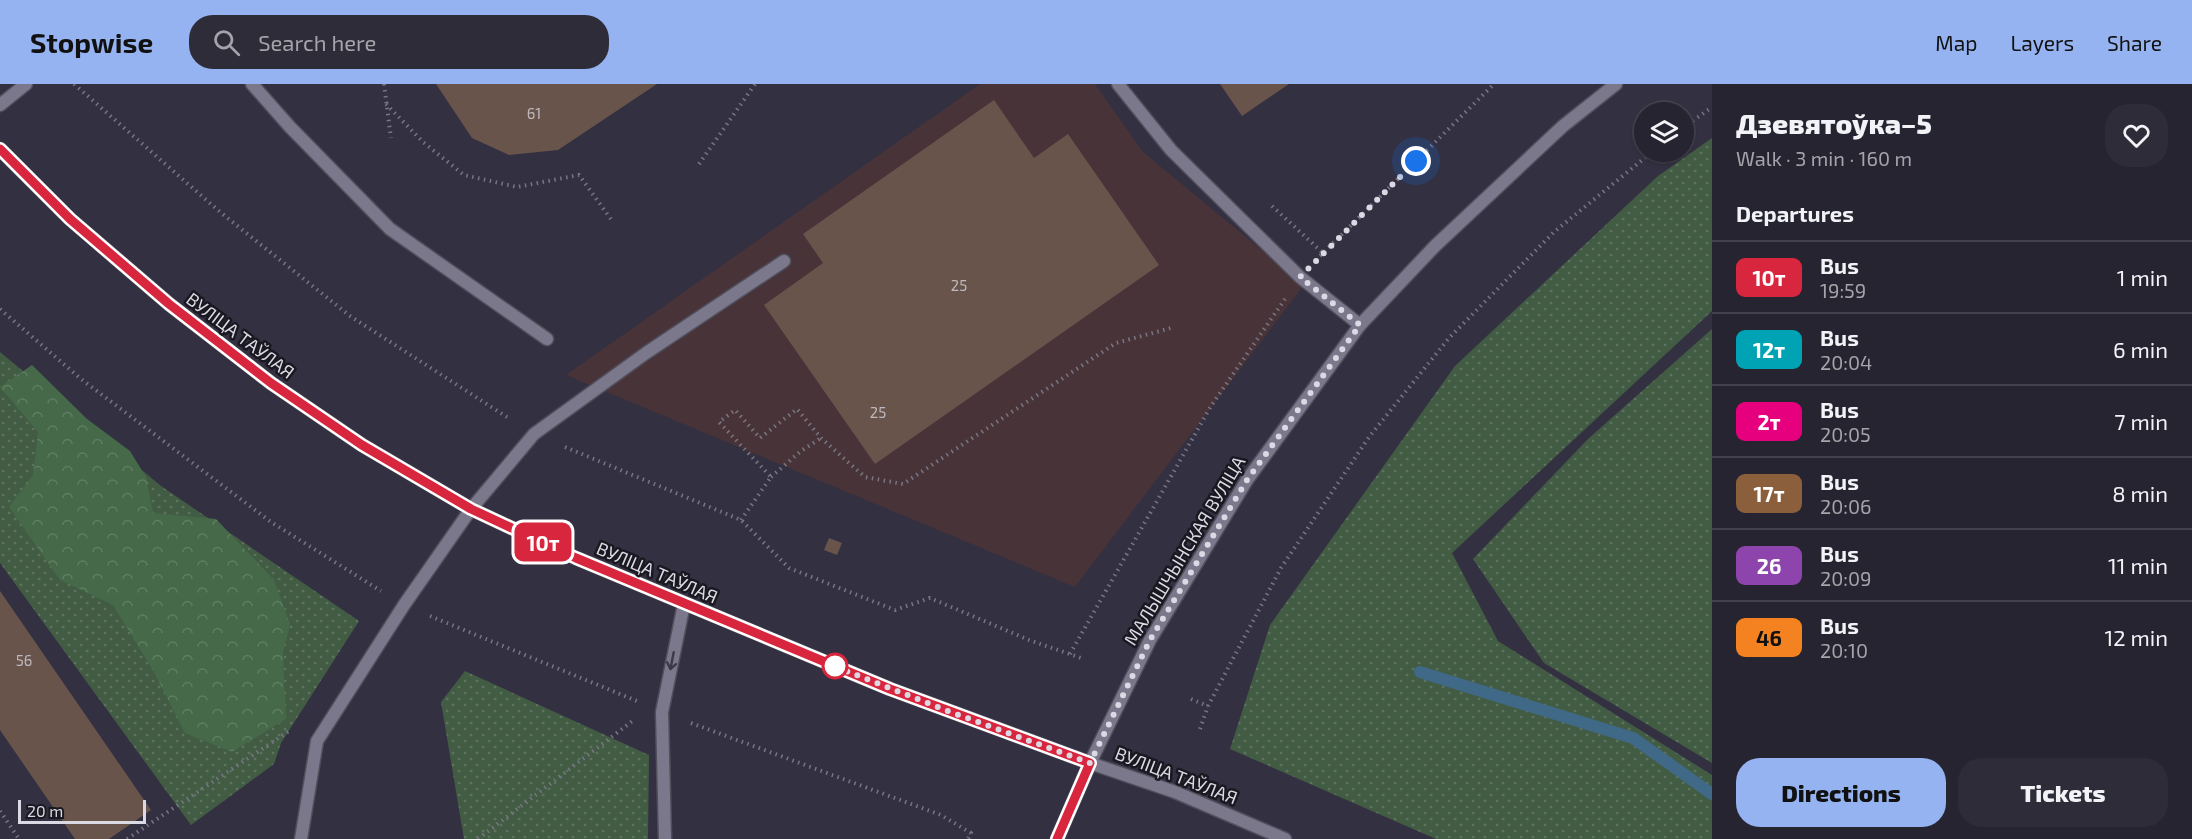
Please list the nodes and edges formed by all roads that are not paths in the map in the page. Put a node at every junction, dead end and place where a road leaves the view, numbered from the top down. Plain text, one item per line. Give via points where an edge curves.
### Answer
1 (26, 84) edge
2 (252, 84) edge
3 (1118, 84) edge
4 (1616, 84) edge
5 (0, 105) edge
6 (0, 149) edge
7 (784, 261) dead end
8 (1360, 325) junction
9 (547, 339) dead end
10 (471, 509) junction
11 (684, 604) junction
12 (1090, 763) junction
13 (300, 839) edge
14 (665, 839) edge
15 (1057, 839) edge
16 (1286, 839) edge

1 - 5 street
2 - 9 street via 390,229
3 - 8 street via 1171,150 1300,277
4 - 8 street, МАЛЫШЧЫНСКАЯ ВУЛІЦА via 1563,126 1434,246
6 - 10 street, ВУЛІЦА ТАЎЛАЯ via 79,227 169,304 271,383 362,445
7 - 10 street via 534,434
8 - 12 street, МАЛЫШЧЫНСКАЯ ВУЛІЦА via 1241,490 1150,640
10 - 11 street, ВУЛІЦА ТАЎЛАЯ
10 - 13 street via 317,741
11 - 12 street, ВУЛІЦА ТАЎЛАЯ via 890,689
11 -> 14 street via 662,712
12 - 15 street, МАЛЫШЧЫНСКАЯ ВУЛІЦА
12 - 16 street, ВУЛІЦА ТАЎЛАЯ via 1175,792

